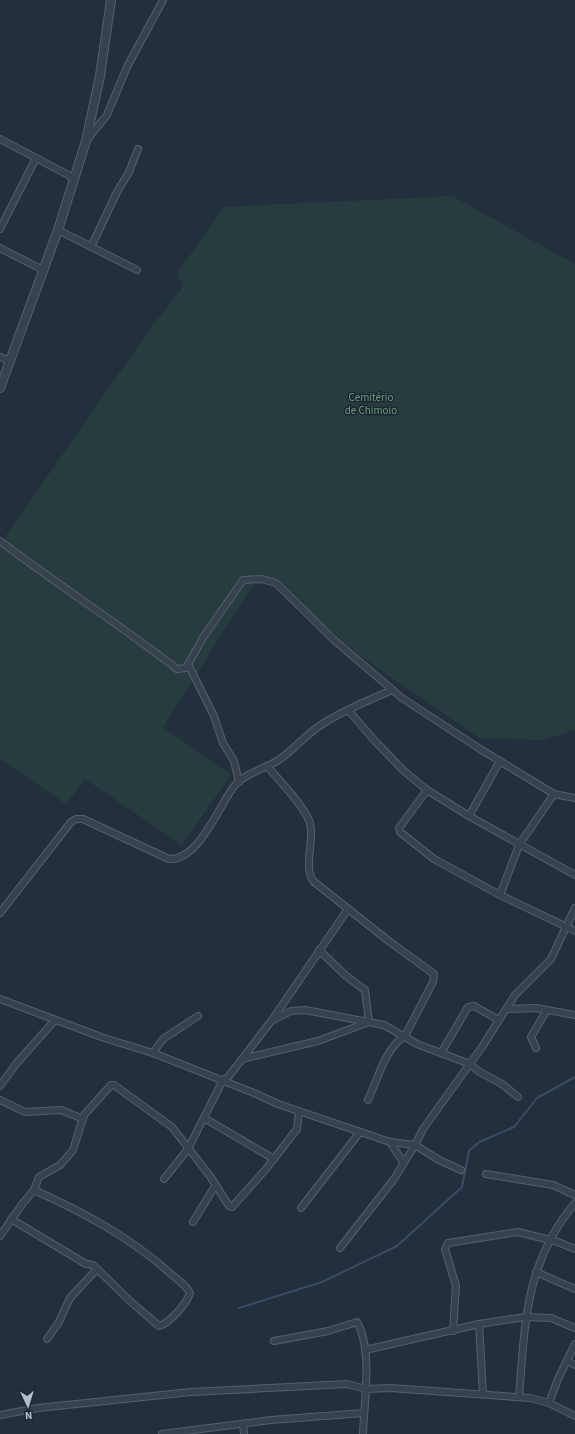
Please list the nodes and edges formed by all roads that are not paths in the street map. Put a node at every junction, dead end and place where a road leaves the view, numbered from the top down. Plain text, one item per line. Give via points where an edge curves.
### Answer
1 (111, 0) edge
2 (163, 0) edge
3 (0, 139) edge
4 (86, 141) junction
5 (138, 149) dead end
6 (36, 158) junction
7 (74, 178) junction
8 (0, 229) edge
9 (58, 230) junction
10 (91, 247) junction
11 (0, 248) edge
12 (43, 270) junction
13 (137, 270) dead end
14 (0, 357) edge
15 (10, 361) junction
16 (0, 388) edge
17 (0, 541) edge
18 (188, 664) junction
19 (392, 690) junction
20 (349, 711) junction
21 (500, 761) junction
22 (267, 766) junction
23 (239, 782) junction
24 (427, 790) junction
25 (554, 794) junction
26 (575, 798) edge
27 (469, 816) junction
28 (519, 845) junction
29 (575, 875) edge
30 (500, 895) junction
31 (575, 908) edge
32 (348, 909) junction
33 (0, 913) edge
34 (567, 927) junction
35 (575, 931) edge
36 (319, 950) junction
37 (0, 999) edge
38 (507, 1009) junction
39 (547, 1010) junction
40 (575, 1015) edge
41 (198, 1016) dead end
42 (55, 1020) junction
43 (272, 1020) junction
44 (499, 1020) junction
45 (369, 1022) junction
46 (405, 1036) junction
47 (536, 1048) dead end
48 (153, 1053) junction
49 (441, 1053) junction
50 (242, 1059) junction
51 (470, 1064) junction
52 (223, 1080) junction
53 (0, 1086) edge
54 (518, 1097) dead end
55 (0, 1100) edge
56 (368, 1100) dead end
57 (299, 1111) junction
58 (204, 1118) junction
59 (83, 1119) junction
60 (360, 1132) junction
61 (390, 1142) junction
62 (415, 1145) junction
63 (188, 1149) junction
64 (274, 1159) junction
65 (403, 1162) junction
66 (461, 1170) dead end
67 (486, 1174) dead end
68 (164, 1178) dead end
69 (215, 1186) junction
70 (34, 1190) junction
71 (575, 1196) edge
72 (575, 1203) edge
73 (301, 1208) dead end
74 (11, 1220) junction
75 (193, 1222) dead end
76 (0, 1236) edge
77 (550, 1240) junction
78 (340, 1248) dead end
79 (575, 1249) edge
80 (97, 1269) junction
81 (536, 1272) junction
82 (575, 1289) edge
83 (525, 1317) junction
84 (479, 1324) junction
85 (575, 1328) edge
86 (453, 1331) junction
87 (47, 1339) dead end
88 (274, 1341) dead end
89 (575, 1344) edge
90 (365, 1350) junction
91 (567, 1360) junction
92 (575, 1365) edge
93 (366, 1389) junction
94 (483, 1394) junction
95 (520, 1397) junction
96 (549, 1403) junction
97 (364, 1413) junction
98 (0, 1415) edge
99 (575, 1416) edge
100 (243, 1424) junction
101 (162, 1434) edge
102 (244, 1434) edge
103 (363, 1434) edge

1 - 4 street via 100,76
2 - 4 street via 127,67 107,115
3 - 6 street
4 - 7 street
5 - 10 street
6 - 7 street
6 - 8 street
7 - 9 street
9 - 10 street
9 - 12 street
10 - 13 street
11 - 12 street
12 - 15 street
14 - 15 street
15 - 16 street
17 - 18 street via 177,669 186,668
18 - 19 street via 243,580 262,579 283,588 334,639
18 - 23 street via 214,716 223,743 234,761
19 - 20 street
19 - 21 street
20 - 22 street via 322,724 295,748
20 - 24 street via 404,771
21 - 25 street
21 - 27 street
22 - 23 street
22 - 32 street via 310,822 310,876
23 - 33 street via 206,833 183,857 176,860 82,819 76,819 71,822
24 - 27 street
24 - 30 street via 398,830 426,854
25 - 26 street
25 - 28 street
27 - 28 street
28 - 29 street
28 - 30 street
30 - 34 street
31 - 34 street
32 - 36 street
32 - 46 street via 434,974 433,982
34 - 35 street
34 - 38 street via 551,959 521,988
36 - 43 street
36 - 45 street via 345,975 366,990
37 - 42 street
38 - 39 street
38 - 44 street
39 - 40 street
39 - 47 street via 531,1037
41 - 48 street via 163,1039
42 - 48 street
42 - 53 street
43 - 45 street via 297,1009 331,1013
43 - 50 street
44 - 49 street via 474,1006 468,1007
44 - 51 street
45 - 46 street via 390,1027
45 - 50 street via 318,1041
46 - 49 street via 417,1044
46 - 56 street via 387,1058
48 - 52 street
49 - 51 street
50 - 52 street via 230,1076
51 - 54 street
51 - 62 street via 423,1129
52 - 57 street
52 - 58 street
55 - 59 street via 25,1112 61,1110
57 - 60 street
57 - 64 street via 297,1129
58 - 63 street
58 - 64 street
59 - 63 street via 86,1112 110,1085 114,1085 168,1124
59 - 70 street via 73,1150 60,1165 39,1177
60 - 61 street
60 - 73 street
61 - 62 street
61 - 65 street
62 - 65 street
62 - 66 street
63 - 68 street
63 - 69 street
64 - 69 street via 234,1206 228,1206
65 - 78 street via 391,1183
67 - 71 street via 553,1185
69 - 75 street
70 - 74 street
70 - 80 street via 67,1205 132,1242 189,1290 190,1295 180,1310 159,1326
72 - 77 street
74 - 76 street
74 - 80 street
77 - 79 street
77 - 81 street
77 - 86 street via 518,1232 448,1243 445,1249 456,1286
80 - 87 street via 70,1298 59,1322
81 - 82 street
81 - 83 street
83 - 84 street
83 - 85 street via 550,1318
83 - 95 street
84 - 86 street
84 - 94 street
86 - 90 street
88 - 90 street via 328,1331 357,1322
89 - 91 street
90 - 93 street
91 - 92 street
91 - 96 street
93 - 94 street via 390,1388
93 - 97 street
93 - 98 street via 346,1384 191,1392 38,1408
94 - 95 street
95 - 96 street
96 - 99 street
97 - 100 street
97 - 103 street
100 - 101 street
100 - 102 street

